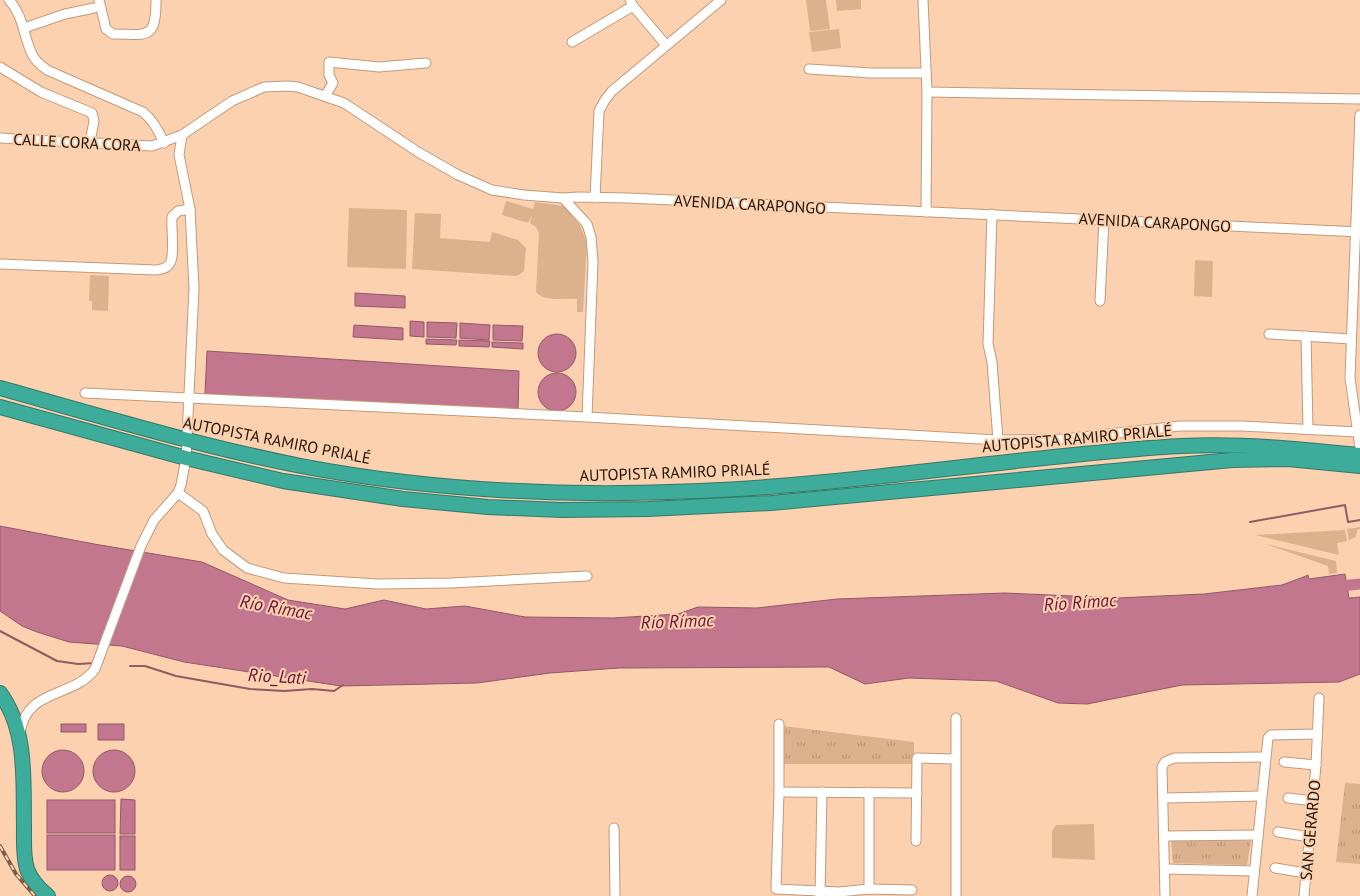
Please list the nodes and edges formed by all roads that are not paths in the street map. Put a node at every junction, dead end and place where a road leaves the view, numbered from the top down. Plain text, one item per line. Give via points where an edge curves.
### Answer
1 (9, 0) edge
2 (156, 0) edge
3 (721, 0) edge
4 (922, 0) edge
5 (631, 3) edge
6 (96, 4) edge
7 (24, 28) junction
8 (572, 42) dead end
9 (666, 46) junction
10 (426, 63) dead end
11 (0, 67) edge
12 (809, 69) dead end
13 (926, 73) junction
14 (927, 92) junction
15 (325, 96) junction
16 (1360, 98) edge
17 (1360, 115) edge
18 (182, 135) junction
19 (0, 138) edge
20 (90, 142) junction
21 (165, 142) junction
22 (178, 155) junction
23 (563, 198) junction
24 (596, 198) junction
25 (190, 209) junction
26 (926, 212) junction
27 (992, 214) junction
28 (1104, 220) junction
29 (1357, 232) edge
30 (0, 264) edge
31 (1100, 301) dead end
32 (1356, 317) edge
33 (1269, 334) dead end
34 (1306, 336) junction
35 (1351, 339) junction
36 (0, 388) edge
37 (85, 393) dead end
38 (189, 399) junction
39 (0, 408) edge
40 (1357, 412) edge
41 (587, 417) junction
42 (1308, 429) junction
43 (1358, 432) junction
44 (998, 440) junction
45 (186, 441) junction
46 (1360, 448) edge
47 (1360, 455) edge
48 (186, 458) junction
49 (1360, 466) edge
50 (178, 493) junction
51 (587, 576) dead end
52 (0, 693) edge
53 (1319, 698) dead end
54 (956, 718) dead end
55 (779, 724) dead end
56 (1317, 734) junction
57 (20, 735) junction
58 (1266, 757) junction
59 (955, 760) junction
60 (1284, 762) dead end
61 (1316, 765) junction
62 (779, 792) junction
63 (822, 792) junction
64 (869, 792) junction
65 (917, 793) junction
66 (1261, 796) junction
67 (1164, 798) junction
68 (1288, 798) dead end
69 (1313, 802) junction
70 (614, 828) dead end
71 (1278, 832) dead end
72 (1258, 835) junction
73 (1165, 836) junction
74 (1310, 837) junction
75 (916, 841) dead end
76 (1275, 868) dead end
77 (1165, 869) junction
78 (1254, 871) junction
79 (1306, 873) junction
80 (869, 889) junction
81 (912, 890) dead end
82 (820, 894) edge
83 (48, 896) edge
84 (615, 896) edge
85 (956, 896) edge
86 (1165, 896) edge
87 (1252, 896) edge
88 (1304, 896) edge

1 - 7 street
2 - 6 street via 154,23 146,34 113,34 106,29
3 - 9 street
4 - 13 street
5 - 8 street
5 - 9 street
6 - 7 street
7 - 21 street via 32,56 37,62 47,70 143,112
9 - 24 street via 604,100 599,111
10 - 15 street via 379,68 329,62 333,83
11 - 20 street via 41,92 92,113 94,121
12 - 13 street via 871,74
13 - 14 street
14 - 16 street
14 - 26 street
15 - 18 street, AVENIDA CARAPONGO via 298,87 264,87 232,101
15 - 23 street, AVENIDA CARAPONGO via 344,102 418,152 492,190
17 - 29 street
18 - 21 street, CALLE CORA CORA
18 - 22 street
19 - 20 street, CALLE CORA CORA
20 - 21 street, CALLE CORA CORA via 144,146
21 - 22 street
22 - 25 street
23 - 24 street, AVENIDA CARAPONGO
23 - 41 street via 587,224 591,237 593,261
24 - 26 street, AVENIDA CARAPONGO
25 - 30 street via 178,211 172,217 172,259 162,269
25 - 38 street via 194,288
26 - 27 street, AVENIDA CARAPONGO
27 - 28 street, AVENIDA CARAPONGO
27 - 44 street via 988,344
28 - 29 street, AVENIDA CARAPONGO
28 - 31 street
29 - 32 street
32 - 35 street
33 - 34 street
34 - 35 street
34 - 42 street
35 - 40 street via 1350,378
36 - 45 highway, AUTOPISTA RAMIRO PRIALÉ
37 - 38 street
38 - 41 street
38 - 45 street
39 - 48 highway, AUTOPISTA RAMIRO PRIALÉ
40 - 43 street
41 - 44 street
42 - 43 street
42 - 44 street via 1180,426 1064,439
43 - 46 street
45 - 47 highway, AUTOPISTA RAMIRO PRIALÉ via 304,466 397,480 498,490 618,494 774,486 1184,446 1295,449
45 - 48 street
48 - 49 highway, AUTOPISTA RAMIRO PRIALÉ via 283,481 402,499 562,510 772,502 1232,460 1288,459
48 - 50 street
50 - 51 street via 203,511 223,550 247,568 284,578 377,584
50 - 57 street via 154,520 141,546 96,670 83,682 34,704 24,718
52 - 57 highway
53 - 56 street
54 - 59 street
55 - 62 street
56 - 58 street via 1271,735
56 - 61 street
57 - 83 highway via 25,859 33,882
58 - 66 street
58 - 67 street via 1174,758 1162,767
59 - 65 street via 917,758
59 - 85 street
60 - 61 street, SAN GERARDO
61 - 69 street, SAN GERARDO
62 - 63 street
62 - 82 street via 776,889
63 - 64 street
63 - 82 street
64 - 65 street
64 - 80 street
65 - 75 street
66 - 67 street
66 - 72 street
67 - 73 street
68 - 69 street
69 - 74 street, SAN GERARDO
70 - 84 street
71 - 74 street
72 - 73 street
72 - 78 street
73 - 77 street
74 - 79 street, SAN GERARDO
76 - 79 street
77 - 78 street
77 - 86 street
78 - 87 street
79 - 88 street, SAN GERARDO
80 - 81 street
80 - 82 street

